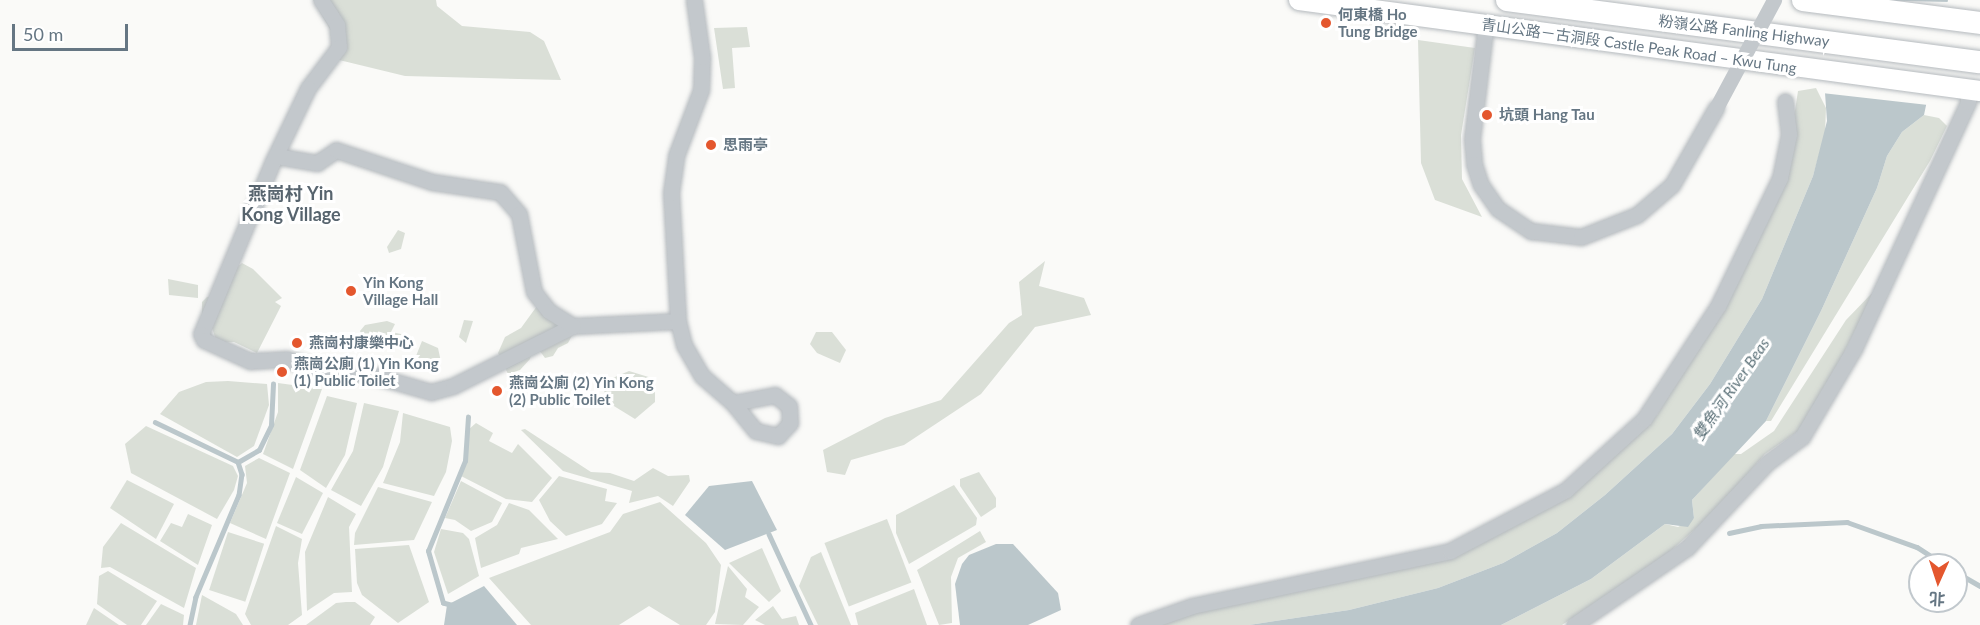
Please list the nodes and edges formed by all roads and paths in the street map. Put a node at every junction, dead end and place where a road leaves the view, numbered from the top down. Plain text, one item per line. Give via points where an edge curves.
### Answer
1 (321, 0) edge
2 (694, 0) edge
3 (1299, 0) edge
4 (1507, 0) edge
5 (1774, 0) edge
6 (1808, 1) edge
7 (1486, 23) junction
8 (1975, 23) edge
9 (1969, 61) edge
10 (1974, 91) edge
11 (1785, 101) dead end
12 (276, 156) junction
13 (678, 321) junction
14 (573, 326) junction
15 (733, 403) dead end
16 (1138, 625) edge
17 (1574, 625) edge

1 - 12 street via 337,25 339,47 308,88
2 - 13 street via 702,57 701,90 676,156 671,183
3 - 7 main road, 青山公路－古洞段 Castle Peak Road – Kwu Tung
4 - 9 highway, 粉嶺公路 Fanling Highway
5 - 7 street, bridge via 1672,185 1637,215 1581,237 1531,231 1498,208 1481,185 1472,139
6 - 8 highway
7 - 10 main road, 青山公路－古洞段 Castle Peak Road – Kwu Tung
10 - 17 street via 1854,350 1802,437 1767,463 1687,548
11 - 16 street via 1789,134 1780,178 1718,306 1644,419 1566,490 1450,551 1192,606
12 - 14 street via 317,163 336,150 432,182 500,192 519,214 534,292 549,311
12 - 14 street via 237,253 227,266 201,334 204,340 250,361 286,359 333,373 365,373 422,392 442,391
13 - 14 street
13 - 15 street via 684,345 702,376

